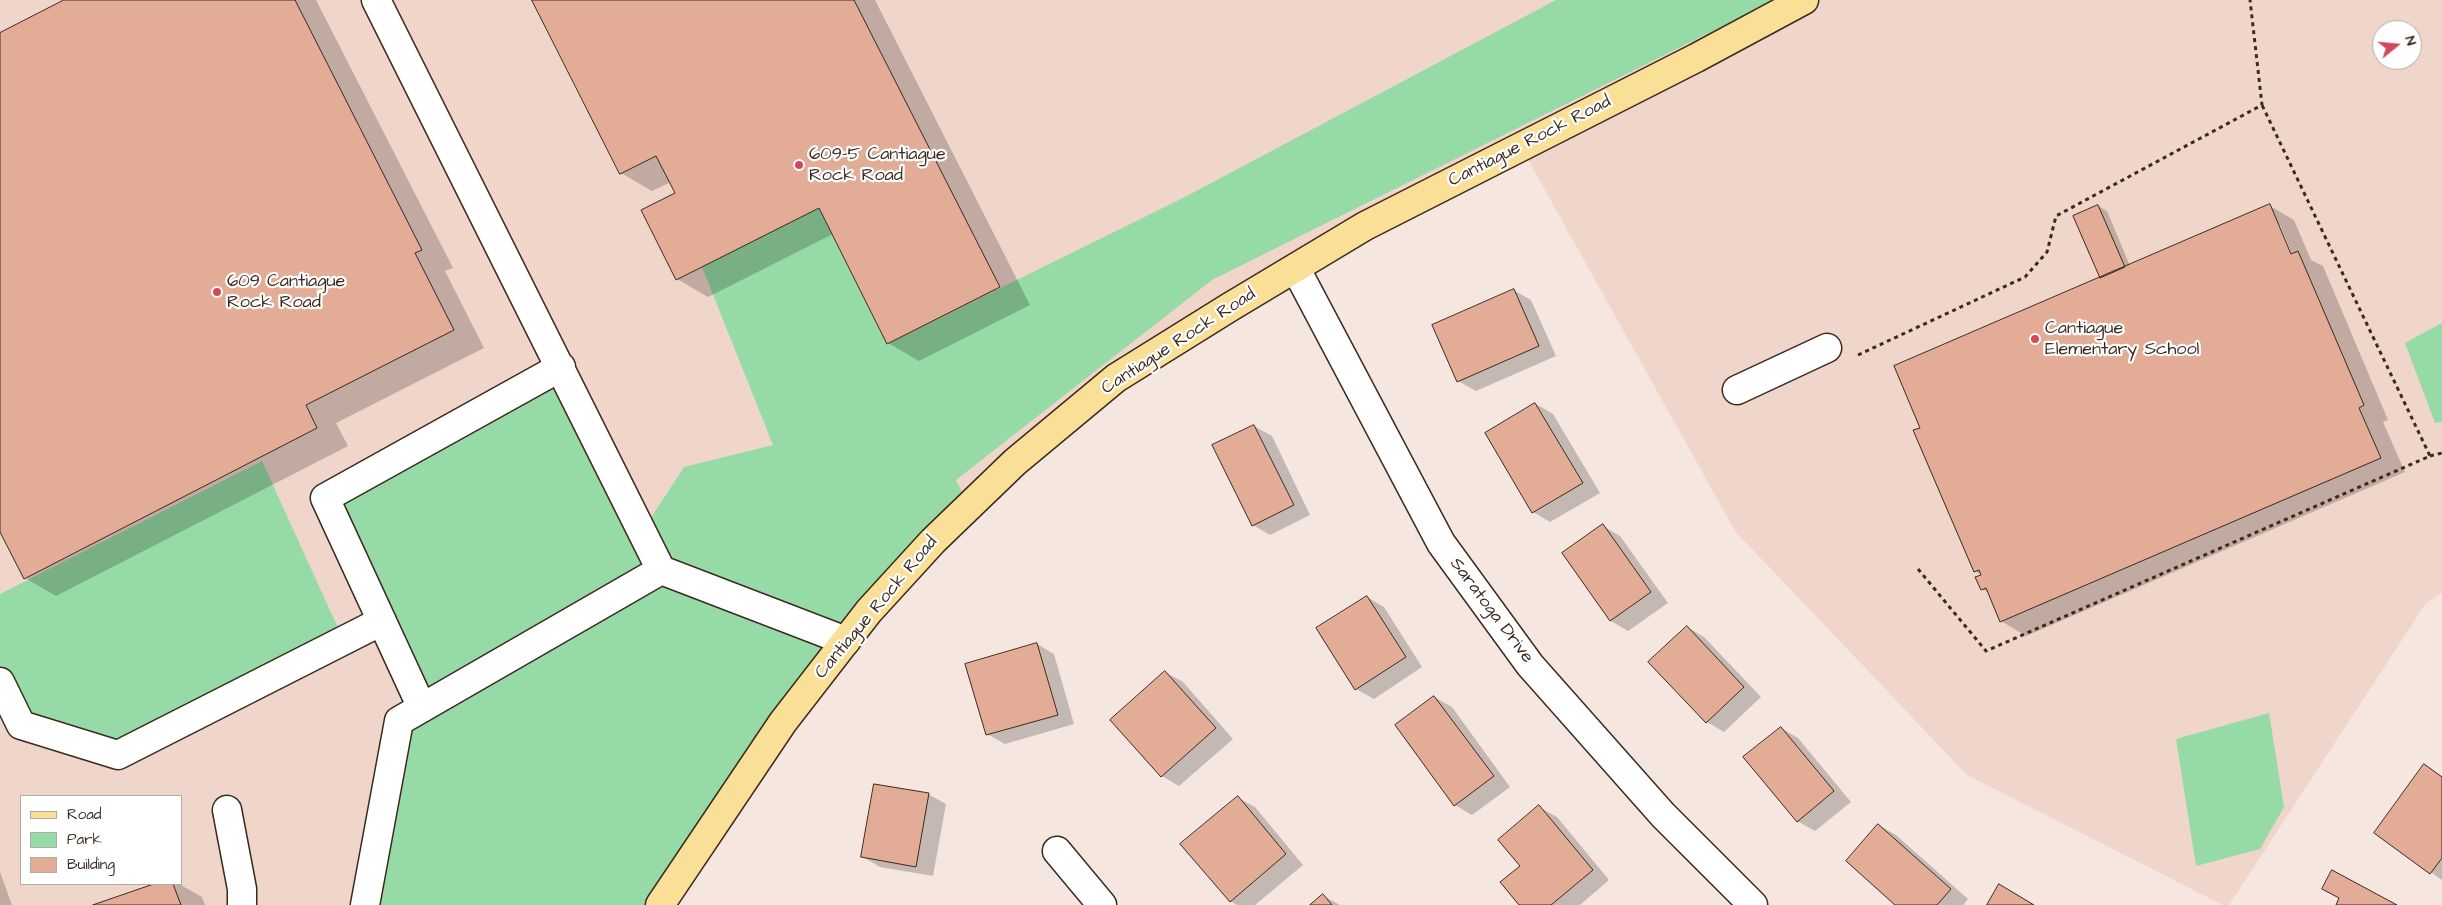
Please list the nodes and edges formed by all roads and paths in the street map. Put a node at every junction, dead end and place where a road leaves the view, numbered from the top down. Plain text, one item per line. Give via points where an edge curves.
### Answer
1 (376, 0) edge
2 (1804, 0) edge
3 (2250, 0) edge
4 (2262, 105) junction
5 (1296, 269) junction
6 (1827, 348) dead end
7 (1853, 357) dead end
8 (561, 366) junction
9 (1737, 390) dead end
10 (2442, 453) edge
11 (2430, 456) junction
12 (1918, 569) dead end
13 (661, 570) junction
14 (382, 622) junction
15 (846, 641) junction
16 (0, 682) edge
17 (422, 708) junction
18 (227, 810) dead end
19 (1057, 851) dead end
20 (242, 905) edge
21 (365, 905) edge
22 (660, 905) edge
23 (1102, 905) edge
24 (1753, 905) edge

1 - 8 street
2 - 5 main road, Cantiague Rock Road via 1365,226
3 - 4 path
4 - 7 path via 2056,216 2046,252 2025,277
4 - 11 path
5 - 15 main road, Cantiague Rock Road via 1230,306 1116,378 1014,462 933,541
5 - 24 street, Saratoga Drive via 1441,543 1530,664 1663,815
6 - 9 street
8 - 13 street
8 - 14 street via 325,498
10 - 11 path
11 - 12 path via 1986,651
13 - 15 street
13 - 17 street
14 - 16 street via 118,755 21,725
14 - 17 street
15 - 22 main road, Cantiague Rock Road via 783,722
17 - 21 street via 399,721
18 - 20 street
19 - 23 street

